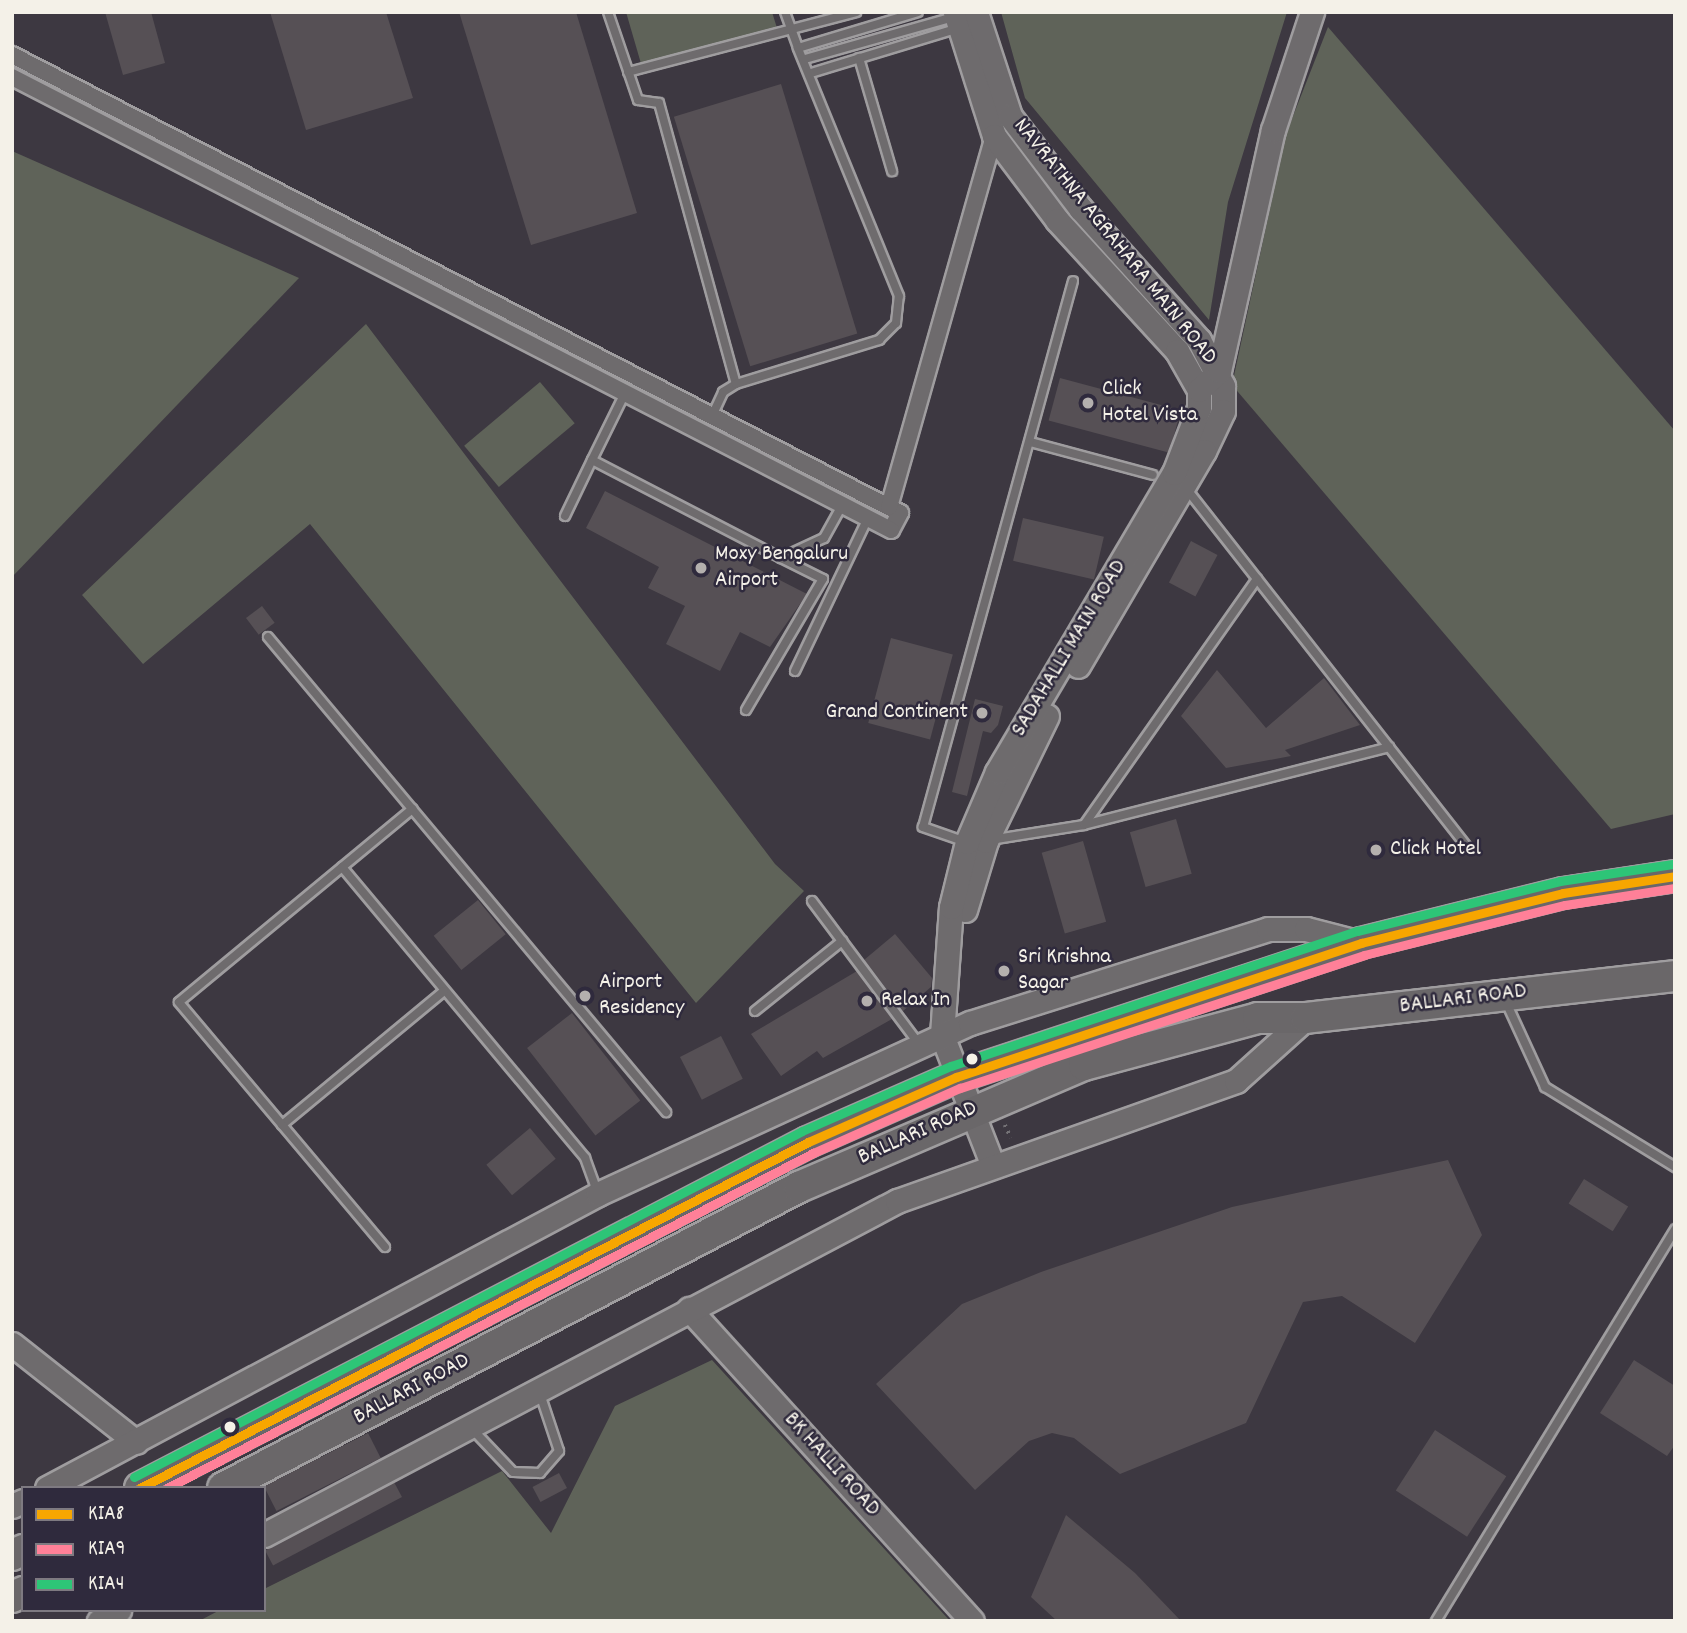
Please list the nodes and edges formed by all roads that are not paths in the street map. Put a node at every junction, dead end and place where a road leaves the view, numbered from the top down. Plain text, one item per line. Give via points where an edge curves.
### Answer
1 (608, 12) edge
2 (856, 12) edge
3 (918, 12) edge
4 (1312, 12) edge
5 (789, 13) edge
6 (965, 23) edge
7 (791, 33) junction
8 (798, 48) junction
9 (12, 55) edge
10 (859, 58) junction
11 (805, 59) junction
12 (628, 72) junction
13 (811, 73) junction
14 (12, 76) edge
15 (993, 136) junction
16 (892, 171) dead end
17 (1073, 281) dead end
18 (1219, 371) junction
19 (736, 384) junction
20 (1199, 390) junction
21 (625, 393) junction
22 (712, 416) junction
23 (1030, 442) junction
24 (592, 460) junction
25 (1153, 475) dead end
26 (1185, 487) junction
27 (842, 505) junction
28 (895, 510) junction
29 (565, 516) dead end
30 (868, 518) junction
31 (1139, 551) junction
32 (781, 558) junction
33 (823, 579) junction
34 (1257, 579) junction
35 (836, 586) junction
36 (268, 636) dead end
37 (795, 671) dead end
38 (746, 710) dead end
39 (1389, 747) junction
40 (412, 809) junction
41 (1084, 825) junction
42 (976, 841) junction
43 (1467, 847) dead end
44 (342, 867) junction
45 (1675, 876) edge
46 (812, 901) dead end
47 (842, 941) junction
48 (1361, 943) junction
49 (1675, 976) edge
50 (444, 991) junction
51 (1502, 995) junction
52 (755, 1011) dead end
53 (1307, 1018) junction
54 (942, 1035) junction
55 (919, 1045) junction
56 (956, 1077) junction
57 (970, 1110) junction
58 (666, 1112) dead end
59 (282, 1125) junction
60 (993, 1166) junction
61 (1675, 1167) edge
62 (598, 1194) junction
63 (1675, 1229) edge
64 (385, 1247) dead end
65 (689, 1309) junction
66 (12, 1345) edge
67 (539, 1391) junction
68 (471, 1428) junction
69 (136, 1442) junction
70 (51, 1486) edge
71 (144, 1486) edge
72 (227, 1486) edge
73 (266, 1534) edge
74 (115, 1612) edge
75 (99, 1621) edge
76 (972, 1621) edge
77 (1436, 1621) edge

1 - 12 lane
2 - 7 lane
3 - 8 lane
4 - 18 street, SADAHALLI MAIN ROAD via 1273,130
5 - 7 lane
6 - 10 lane
6 - 11 lane
6 - 15 street, NAVRATHNA AGRAHARA MAIN ROAD
6 - 18 street, NAVRATHNA AGRAHARA MAIN ROAD via 1010,116
7 - 8 lane
7 - 12 lane
8 - 11 lane
9 - 22 street
10 - 13 lane
10 - 16 lane
11 - 13 lane
12 - 19 lane via 638,100 659,103
13 - 19 lane via 899,296 896,323 879,340
14 - 21 street
15 - 20 street, NAVRATHNA AGRAHARA MAIN ROAD via 1057,220 1177,351
15 - 28 street
17 - 23 lane
18 - 20 street
18 - 26 street, SADAHALLI MAIN ROAD via 1223,411
19 - 22 lane via 723,392
20 - 31 street, SADAHALLI MAIN ROAD via 1199,408
21 - 24 lane
21 - 27 street
22 - 28 street
23 - 25 lane
23 - 42 lane via 923,827
24 - 29 lane
24 - 32 lane
26 - 31 street, SADAHALLI MAIN ROAD
26 - 34 lane
27 - 30 street
27 - 32 lane via 824,538
28 - 30 street via 891,530
30 - 35 lane
31 - 42 street, SADAHALLI MAIN ROAD
32 - 33 lane
33 - 35 lane
33 - 38 lane
34 - 39 lane
34 - 41 lane
35 - 37 lane
36 - 40 lane
39 - 41 lane
39 - 43 lane
40 - 44 lane
40 - 58 lane
41 - 42 lane
42 - 54 street, SADAHALLI MAIN ROAD via 950,941
44 - 50 lane
44 - 59 lane via 179,1002
45 - 48 highway, BALLARI ROAD via 1563,893
46 - 47 lane
47 - 52 lane
47 - 55 lane
48 - 54 street via 1306,929 1268,929
48 - 56 highway, BALLARI ROAD
49 - 51 highway, BALLARI ROAD
50 - 59 lane
50 - 62 lane via 585,1157
51 - 53 highway, BALLARI ROAD
51 - 61 lane via 1545,1087
53 - 57 highway, BALLARI ROAD via 1258,1018 1165,1041
53 - 60 street via 1236,1081
54 - 55 street
54 - 56 street
55 - 62 street
56 - 57 street
56 - 71 highway, BALLARI ROAD via 808,1142
57 - 60 street
57 - 72 highway, BALLARI ROAD via 799,1187
59 - 64 lane
60 - 65 street via 897,1201
62 - 69 street
63 - 77 lane
65 - 67 street
65 - 76 street, BK HALLI ROAD
66 - 69 street
67 - 68 street
67 - 68 lane via 559,1451 540,1473 513,1472
68 - 73 street
69 - 70 street
74 - 75 street

